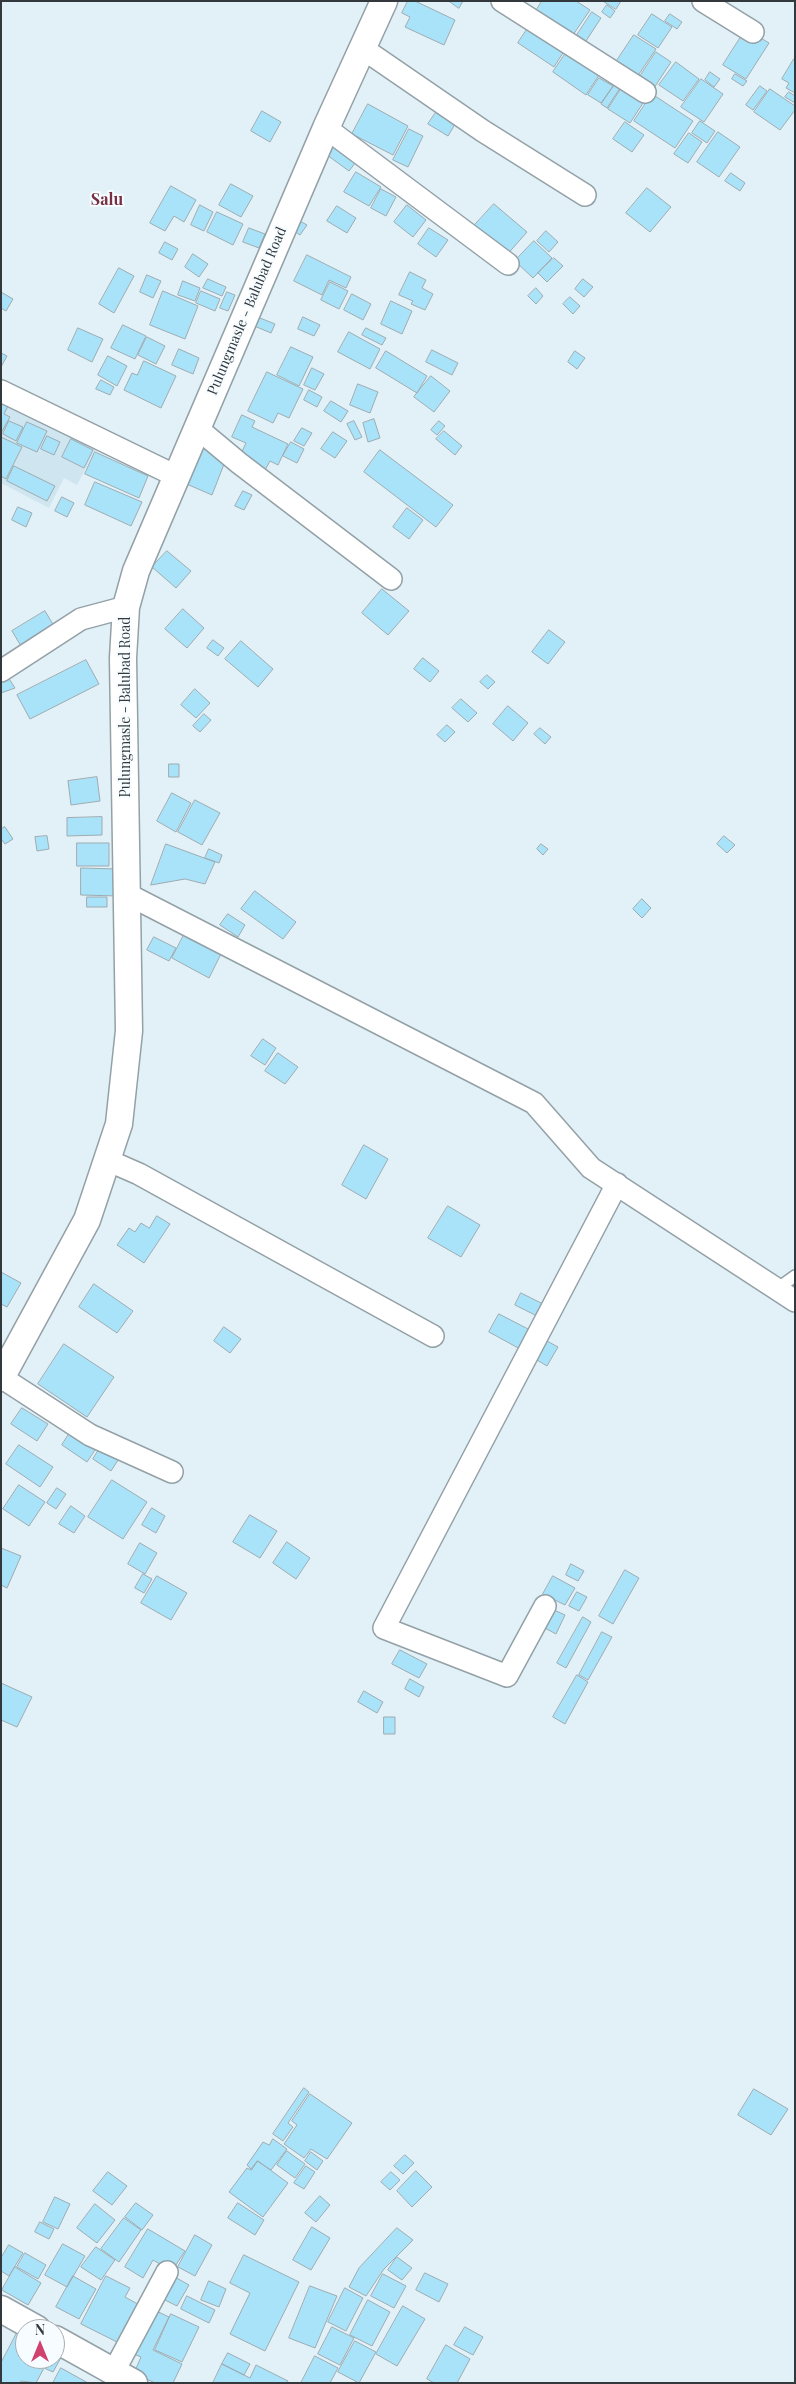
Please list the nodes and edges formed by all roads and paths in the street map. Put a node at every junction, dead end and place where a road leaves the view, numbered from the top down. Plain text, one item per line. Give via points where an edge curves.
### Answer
1 (384, 1) edge
2 (502, 1) edge
3 (703, 1) edge
4 (753, 32) dead end
5 (362, 48) junction
6 (645, 92) dead end
7 (326, 128) junction
8 (585, 195) dead end
9 (508, 264) dead end
10 (1, 391) edge
11 (197, 428) junction
12 (176, 476) junction
13 (391, 579) dead end
14 (126, 607) junction
15 (1, 671) edge
16 (128, 894) junction
17 (107, 1160) junction
18 (616, 1184) junction
19 (795, 1276) edge
20 (777, 1289) junction
21 (795, 1301) edge
22 (433, 1336) dead end
23 (1, 1378) edge
24 (172, 1472) dead end
25 (544, 1606) dead end
26 (167, 2272) dead end
27 (1, 2309) edge
28 (19, 2319) edge
29 (65, 2345) edge
30 (124, 2377) edge

1 - 5 street, Pulungmasle - Balubad Road
2 - 6 street
3 - 4 street
5 - 7 street, Pulungmasle - Balubad Road
5 - 8 street via 483,131
7 - 9 street
7 - 11 street, Pulungmasle - Balubad Road
10 - 12 street
11 - 12 street, Pulungmasle - Balubad Road
11 - 13 street
12 - 14 street, Pulungmasle - Balubad Road via 136,571
14 - 15 street via 82,619
14 - 16 street, Pulungmasle - Balubad Road via 123,658
16 - 17 street, Pulungmasle - Balubad Road via 129,1031 119,1124
16 - 18 street via 534,1103 591,1168
17 - 22 street via 139,1174
17 - 23 street, Pulungmasle - Balubad Road via 87,1220
18 - 20 street
18 - 25 street via 384,1628 507,1676
19 - 20 lane
20 - 21 street
23 - 24 street via 90,1435
26 - 30 street
27 - 28 street
29 - 30 street

